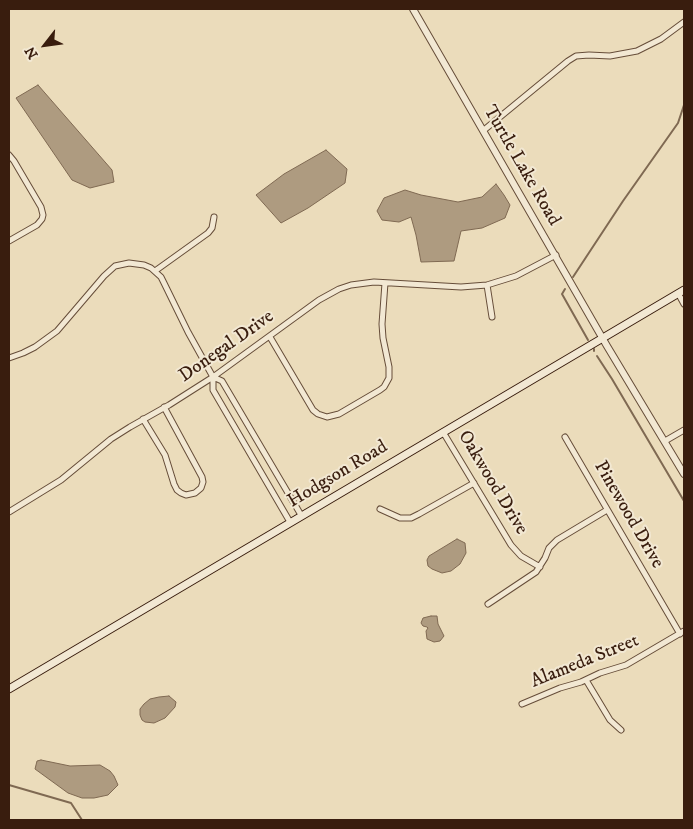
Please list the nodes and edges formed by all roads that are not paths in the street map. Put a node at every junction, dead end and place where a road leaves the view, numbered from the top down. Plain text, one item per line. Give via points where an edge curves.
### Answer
1 (413, 9) edge
2 (684, 22) edge
3 (484, 130) junction
4 (9, 155) edge
5 (214, 217) dead end
6 (9, 241) edge
7 (556, 256) junction
8 (155, 271) junction
9 (385, 282) junction
10 (487, 285) junction
11 (681, 292) edge
12 (684, 304) edge
13 (492, 317) dead end
14 (270, 336) junction
15 (603, 338) junction
16 (9, 358) edge
17 (213, 377) junction
18 (164, 407) junction
19 (143, 419) junction
20 (684, 430) edge
21 (444, 432) junction
22 (565, 437) dead end
23 (665, 441) junction
24 (684, 474) edge
25 (474, 483) junction
26 (380, 509) dead end
27 (608, 510) junction
28 (9, 512) edge
29 (301, 516) junction
30 (290, 522) junction
31 (540, 567) junction
32 (488, 604) dead end
33 (682, 632) edge
34 (586, 680) junction
35 (9, 688) edge
36 (522, 704) dead end
37 (620, 730) dead end

1 - 3 street, Turtle Lake Road
2 - 3 street via 637,51 610,56 576,56
3 - 7 street, Turtle Lake Road
4 - 6 street via 43,215 37,225
5 - 8 street via 208,233
7 - 10 street, Donegal Drive via 516,276
7 - 15 street, Turtle Lake Road
8 - 16 street via 137,263 115,266 57,331 35,347
8 - 17 street
9 - 10 street, Donegal Drive via 460,287
9 - 14 street, Donegal Drive via 339,289
9 - 14 street via 382,324 389,378 380,390 339,414 327,417 313,410
10 - 13 street
11 - 12 street
11 - 15 main road, Hodgson Road
14 - 17 street, Donegal Drive
15 - 21 main road, Hodgson Road
15 - 23 street, Turtle Lake Road
17 - 18 street, Donegal Drive
17 - 29 street via 222,382
17 - 30 street via 213,390
18 - 19 street, Donegal Drive
18 - 19 street via 202,477 201,488 195,493 186,495 177,490 165,455
19 - 28 street, Donegal Drive via 111,439 61,480
20 - 23 street
21 - 25 street, Oakwood Drive
21 - 29 main road, Hodgson Road
22 - 27 street, Pinewood Drive
23 - 24 street, Turtle Lake Road
25 - 26 street via 411,518 400,518
25 - 31 street, Oakwood Drive via 515,550
27 - 31 street via 552,544
27 - 33 street, Pinewood Drive
29 - 30 main road, Hodgson Road
30 - 35 main road, Hodgson Road
31 - 32 street
33 - 34 street, Alameda Street via 626,665
34 - 36 street, Alameda Street
34 - 37 street via 610,720

